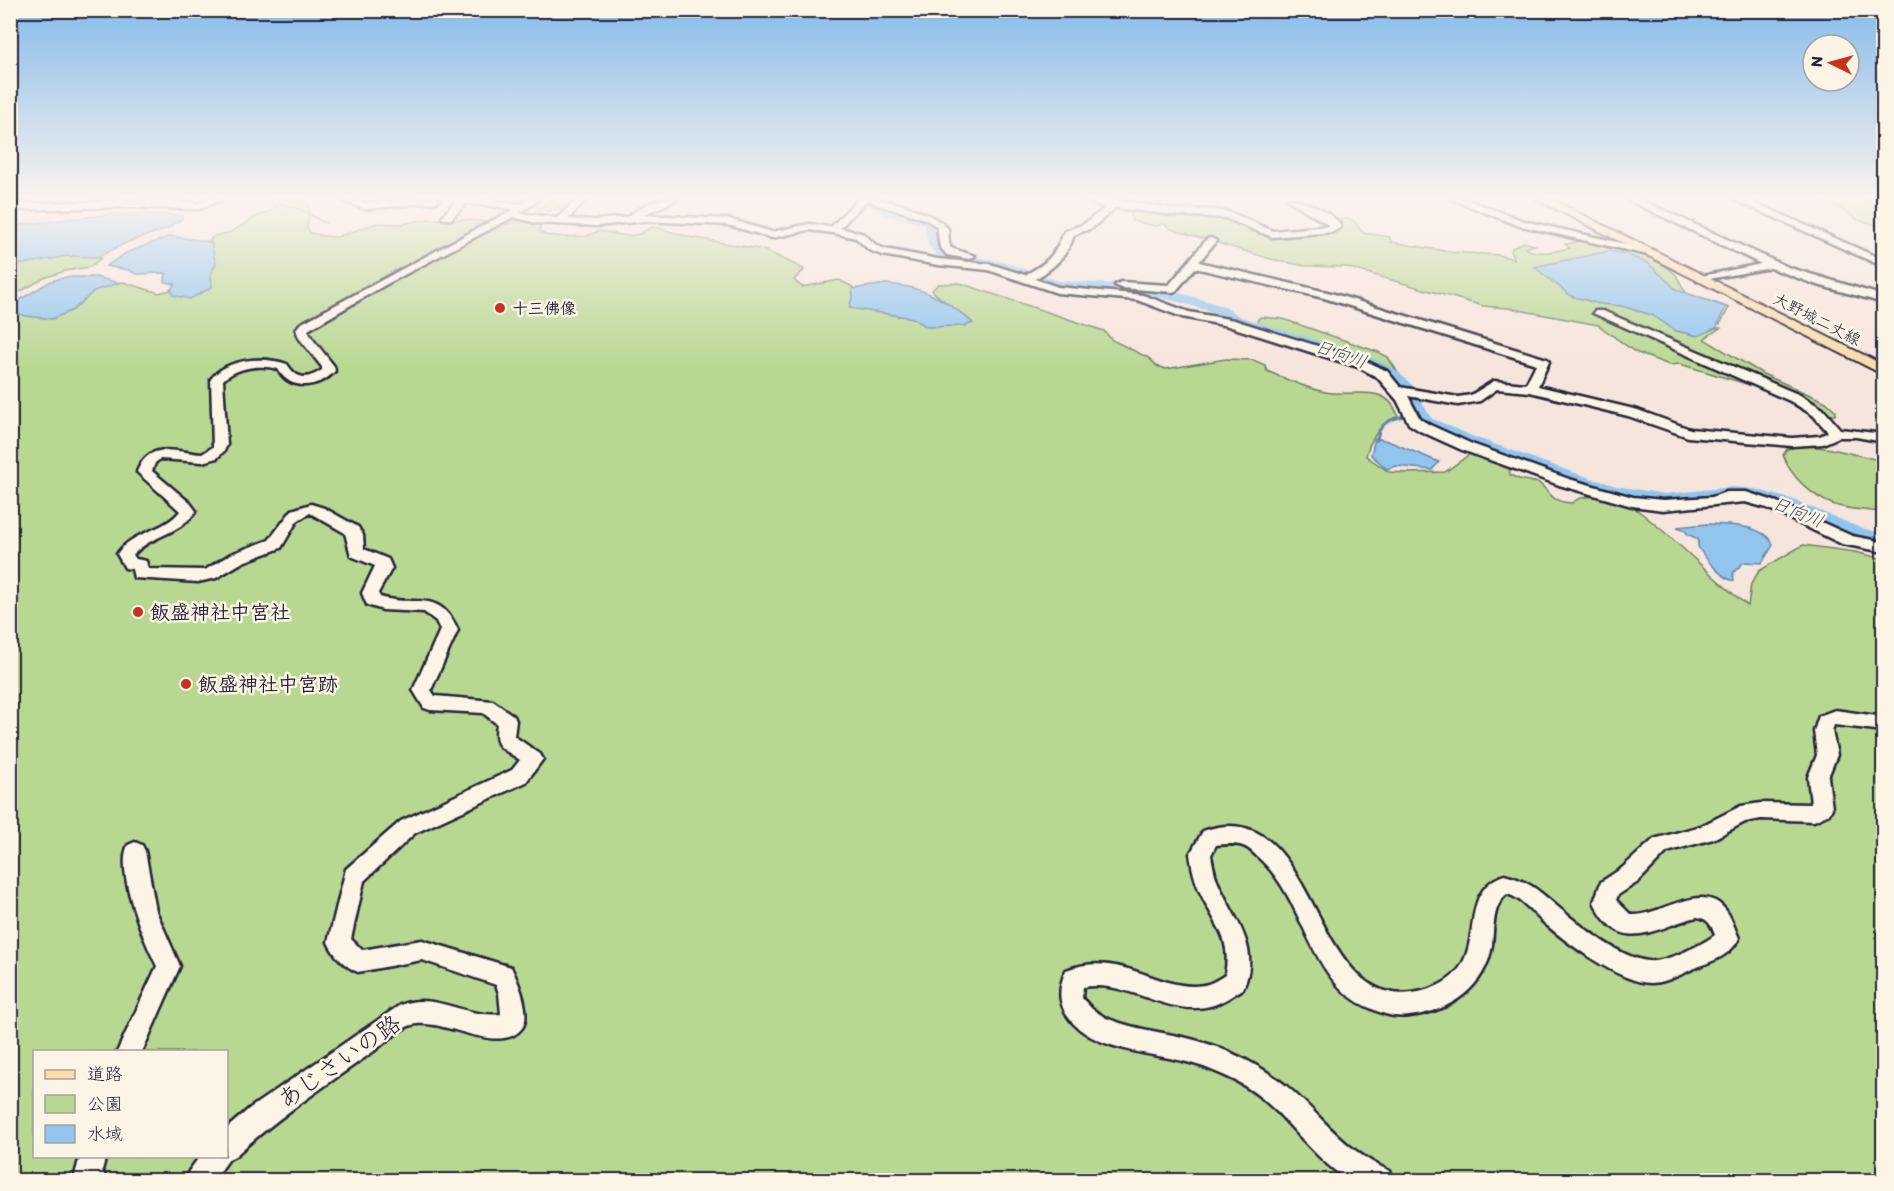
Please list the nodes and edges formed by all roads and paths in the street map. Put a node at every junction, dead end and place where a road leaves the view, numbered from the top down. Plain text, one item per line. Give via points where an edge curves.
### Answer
1 (436, 255) edge
2 (896, 255) edge
3 (960, 255) edge
4 (1061, 255) edge
5 (1200, 255) edge
6 (1653, 255) edge
7 (1748, 255) edge
8 (1863, 255) edge
9 (1192, 264) junction
10 (1884, 264) edge
11 (1770, 265) junction
12 (1038, 273) junction
13 (1026, 279) junction
14 (1701, 279) junction
15 (1884, 300) edge
16 (1599, 314) dead end
17 (1884, 371) edge
18 (1530, 388) junction
19 (1394, 390) junction
20 (1836, 433) junction
21 (1884, 438) edge
22 (1884, 547) edge
23 (1884, 724) edge
24 (135, 850) dead end
25 (130, 1050) edge
26 (228, 1145) edge
27 (92, 1158) edge
28 (215, 1158) edge
29 (94, 1180) edge
30 (198, 1180) edge
31 (1381, 1180) edge

1 - 26 street, あじさいの路 via 370,287 302,329 328,366 329,371 322,376 292,380 283,367 270,363 220,374 218,450 200,458 165,453 145,466 144,472 150,479 188,511 172,526 131,545 125,554 131,564 198,577 275,544 285,524 297,513 318,510 352,531 357,552 382,563 382,572 370,593 373,601 387,606 423,606 441,615 449,630 422,690 430,703 487,706 507,721 504,739 533,759 519,776 408,827 354,876 339,942 358,961 422,950 503,975 511,993 513,1021 487,1028 442,1014 408,1013 258,1117
2 - 13 street via 990,267
3 - 12 street via 993,258
4 - 12 street
5 - 9 street
6 - 14 main road, 大野城二丈線
7 - 11 street
8 - 10 street
9 - 12 street via 1172,289 1071,284
9 - 18 street via 1327,295 1543,362
11 - 14 street
11 - 15 street via 1842,291
12 - 13 street
13 - 19 street via 1057,290 1139,297 1186,315 1230,323 1362,364 1382,374
14 - 17 main road, 大野城二丈線
16 - 20 street via 1795,398 1818,412
18 - 19 street via 1494,385 1475,398 1458,401
18 - 20 street via 1633,413 1688,433 1791,442 1823,440
19 - 22 street via 1414,421 1425,428 1564,482 1632,501 1663,505 1746,497 1848,540
20 - 21 street
23 - 31 street via 1835,717 1826,721 1823,731 1827,755 1818,777 1822,808 1814,813 1741,813 1706,833 1661,845 1609,889 1605,902 1626,924 1645,927 1692,906 1707,908 1718,915 1725,929 1728,938 1719,948 1649,973 1585,942 1523,888 1504,884 1497,887 1487,903 1475,967 1464,981 1443,996 1417,1005 1387,1004 1361,992 1336,968 1279,865 1253,840 1210,837 1200,854 1204,880 1227,918 1239,948 1240,964 1234,981 1210,996 1186,996 1113,974 1089,973 1074,978 1072,1004 1104,1029 1200,1053 1238,1068 1269,1088 1336,1155
24 - 25 street via 140,899 153,938 170,966
27 - 29 street via 88,1175
28 - 30 street

